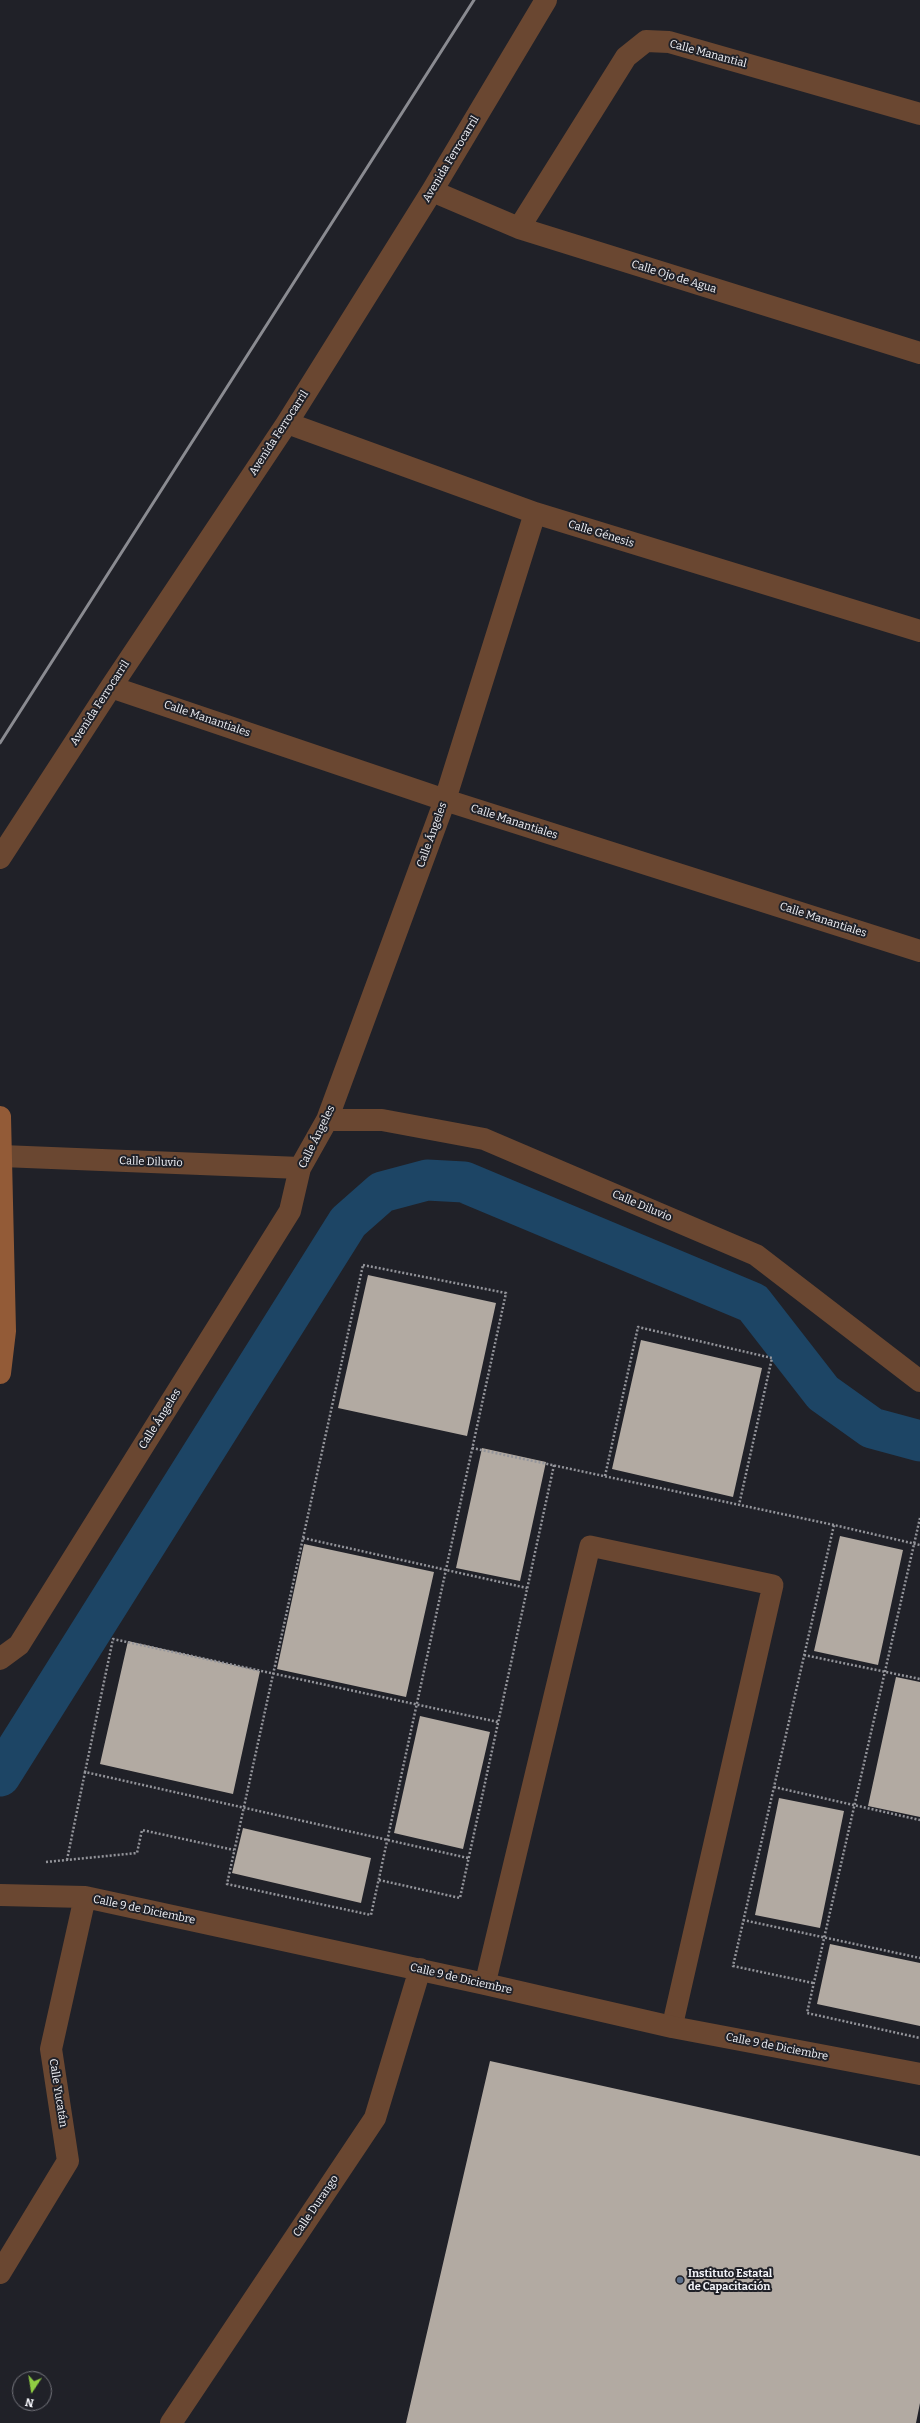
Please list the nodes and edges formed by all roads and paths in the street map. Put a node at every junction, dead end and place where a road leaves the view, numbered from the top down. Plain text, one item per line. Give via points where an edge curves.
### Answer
1 (546, 0) edge
2 (920, 114) edge
3 (432, 191) junction
4 (519, 228) junction
5 (920, 353) edge
6 (287, 423) junction
7 (535, 513) junction
8 (920, 631) edge
9 (111, 687) junction
10 (445, 800) junction
11 (0, 858) edge
12 (920, 951) edge
13 (0, 1117) edge
14 (327, 1120) junction
15 (2, 1156) junction
16 (300, 1168) junction
17 (0, 1374) edge
18 (920, 1381) edge
19 (472, 1448) junction
20 (554, 1465) junction
21 (605, 1476) junction
22 (739, 1505) junction
23 (920, 1518) edge
24 (834, 1525) junction
25 (303, 1538) junction
26 (914, 1544) junction
27 (920, 1545) edge
28 (527, 1588) junction
29 (804, 1655) junction
30 (0, 1659) edge
31 (885, 1672) junction
32 (273, 1673) junction
33 (920, 1679) edge
34 (498, 1722) junction
35 (85, 1772) junction
36 (774, 1787) junction
37 (854, 1806) junction
38 (920, 1820) edge
39 (234, 1850) junction
40 (468, 1858) junction
41 (66, 1860) junction
42 (44, 1862) dead end
43 (379, 1880) junction
44 (0, 1895) edge
45 (85, 1897) junction
46 (743, 1920) junction
47 (920, 1958) edge
48 (420, 1969) junction
49 (813, 1983) junction
50 (486, 1984) junction
51 (672, 2027) junction
52 (920, 2038) edge
53 (920, 2074) edge
54 (0, 2273) edge
55 (172, 2423) edge

1 - 3 street, Avenida Ferrocarril
2 - 4 street, Calle Manantial via 669,42 646,41 626,57
3 - 4 street, Calle Ojo de Agua
3 - 6 street, Avenida Ferrocarril
4 - 5 street, Calle Ojo de Agua
6 - 7 street, Calle Génesis
6 - 9 street, Avenida Ferrocarril
7 - 8 street, Calle Génesis
7 - 10 street, Calle Ángeles
9 - 10 street, Calle Manantiales
9 - 11 street, Avenida Ferrocarril
10 - 12 street, Calle Manantiales
10 - 14 street, Calle Ángeles
13 - 15 street
14 - 16 street, Calle Ángeles
14 - 18 street, Calle Diluvio via 382,1120 484,1139 756,1256
15 - 16 street, Calle Diluvio
15 - 17 street via 5,1331
16 - 30 street, Calle Ángeles via 290,1212 19,1645
19 - 20 path
19 - 25 path via 506,1294 363,1264
19 - 43 path
20 - 21 path
20 - 28 path
21 - 22 path
21 - 22 path via 638,1327 772,1358
22 - 24 path
23 - 26 path
24 - 26 path
24 - 29 path
25 - 28 path
25 - 32 path
26 - 27 path
26 - 31 path
28 - 34 path
29 - 31 path
29 - 36 path
31 - 33 path
31 - 37 path
32 - 34 path
32 - 35 path via 113,1639
32 - 39 path
34 - 40 path
35 - 40 path
35 - 41 path
36 - 37 path
36 - 46 path
37 - 38 path
37 - 49 path
39 - 41 path via 142,1830 137,1853
39 - 43 path via 227,1884 371,1915
40 - 43 path via 460,1898
41 - 42 path
44 - 45 street, Calle 9 de Diciembre
45 - 48 street, Calle 9 de Diciembre
45 - 54 street, Calle Yucatán via 51,2049 68,2161
46 - 47 path
46 - 49 path via 733,1966
48 - 50 street, Calle 9 de Diciembre
48 - 55 street, Calle Durango via 375,2118
49 - 52 path via 807,2013
50 - 51 street, Calle 9 de Diciembre
50 - 51 lane via 590,1546 773,1585
51 - 53 street, Calle 9 de Diciembre

